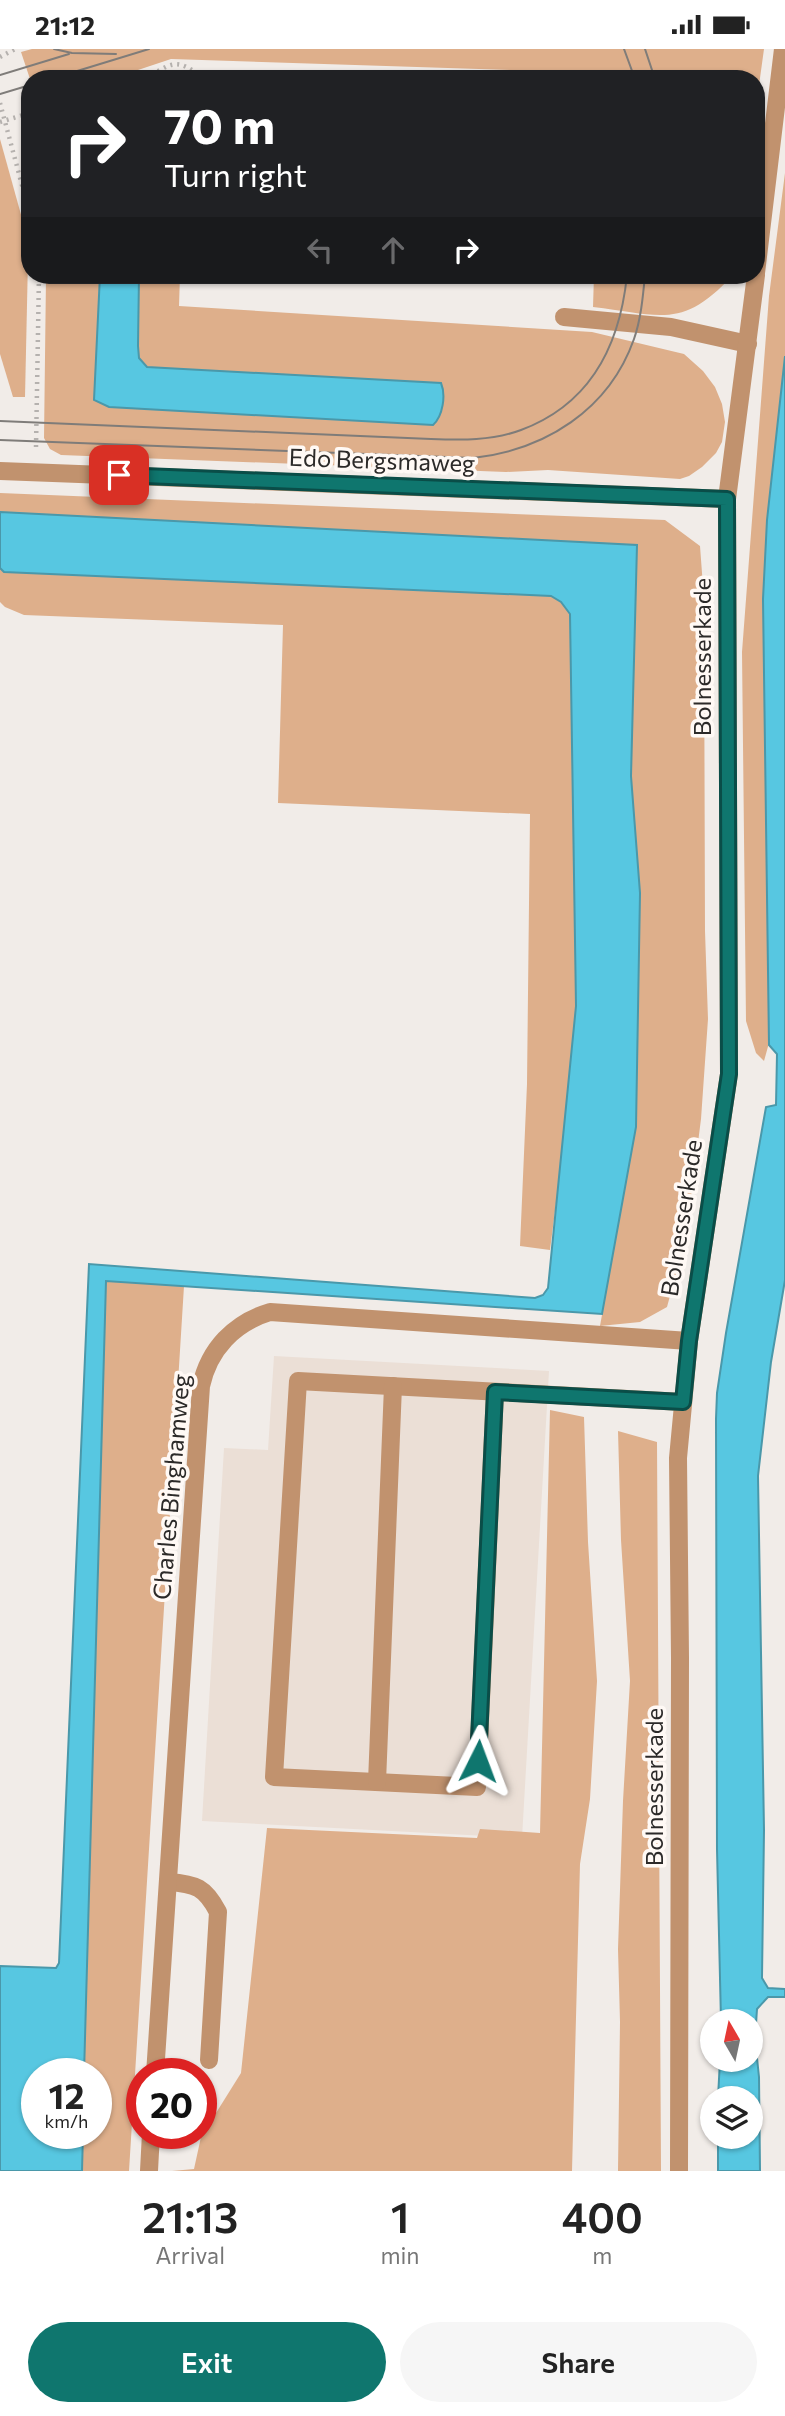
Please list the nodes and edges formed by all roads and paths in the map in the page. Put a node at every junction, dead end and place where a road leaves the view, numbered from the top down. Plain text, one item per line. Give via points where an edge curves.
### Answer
1 (15, 49) edge
2 (783, 49) edge
3 (0, 57) edge
4 (159, 70) edge
5 (194, 70) edge
6 (0, 103) edge
7 (21, 116) edge
8 (3, 121) edge
9 (21, 184) edge
10 (765, 199) edge
11 (38, 284) edge
12 (755, 284) edge
13 (565, 317) dead end
14 (747, 344) junction
15 (0, 471) edge
16 (36, 472) junction
17 (727, 499) junction
18 (689, 1341) junction
19 (393, 1386) junction
20 (495, 1392) junction
21 (683, 1402) junction
22 (377, 1782) junction
23 (168, 1882) junction
24 (156, 2058) edge
25 (209, 2058) edge
26 (150, 2149) edge
27 (149, 2171) edge
28 (679, 2171) edge

1 - 3 path
2 - 10 street, Bolnesserkade
4 - 5 path via 166,65 188,65
6 - 8 path
7 - 8 path
8 - 9 path
11 - 16 path
12 - 14 street, Bolnesserkade
13 - 14 street via 671,327
14 - 17 street, Bolnesserkade
15 - 16 street, Edo Bergsmaweg
16 - 17 street, Edo Bergsmaweg
17 - 18 street, Bolnesserkade via 729,1074
18 - 21 street, Bolnesserkade
18 - 23 street, Charles Binghamweg via 270,1312 229,1335 205,1367 201,1386
19 - 20 street
19 - 22 street
19 - 22 street via 298,1381 274,1777
20 - 21 street
20 - 22 street via 477,1787
21 - 28 street, Bolnesserkade via 678,1458
23 - 24 street, Charles Binghamweg
23 - 25 street via 186,1883 208,1893 218,1912
26 - 27 street

